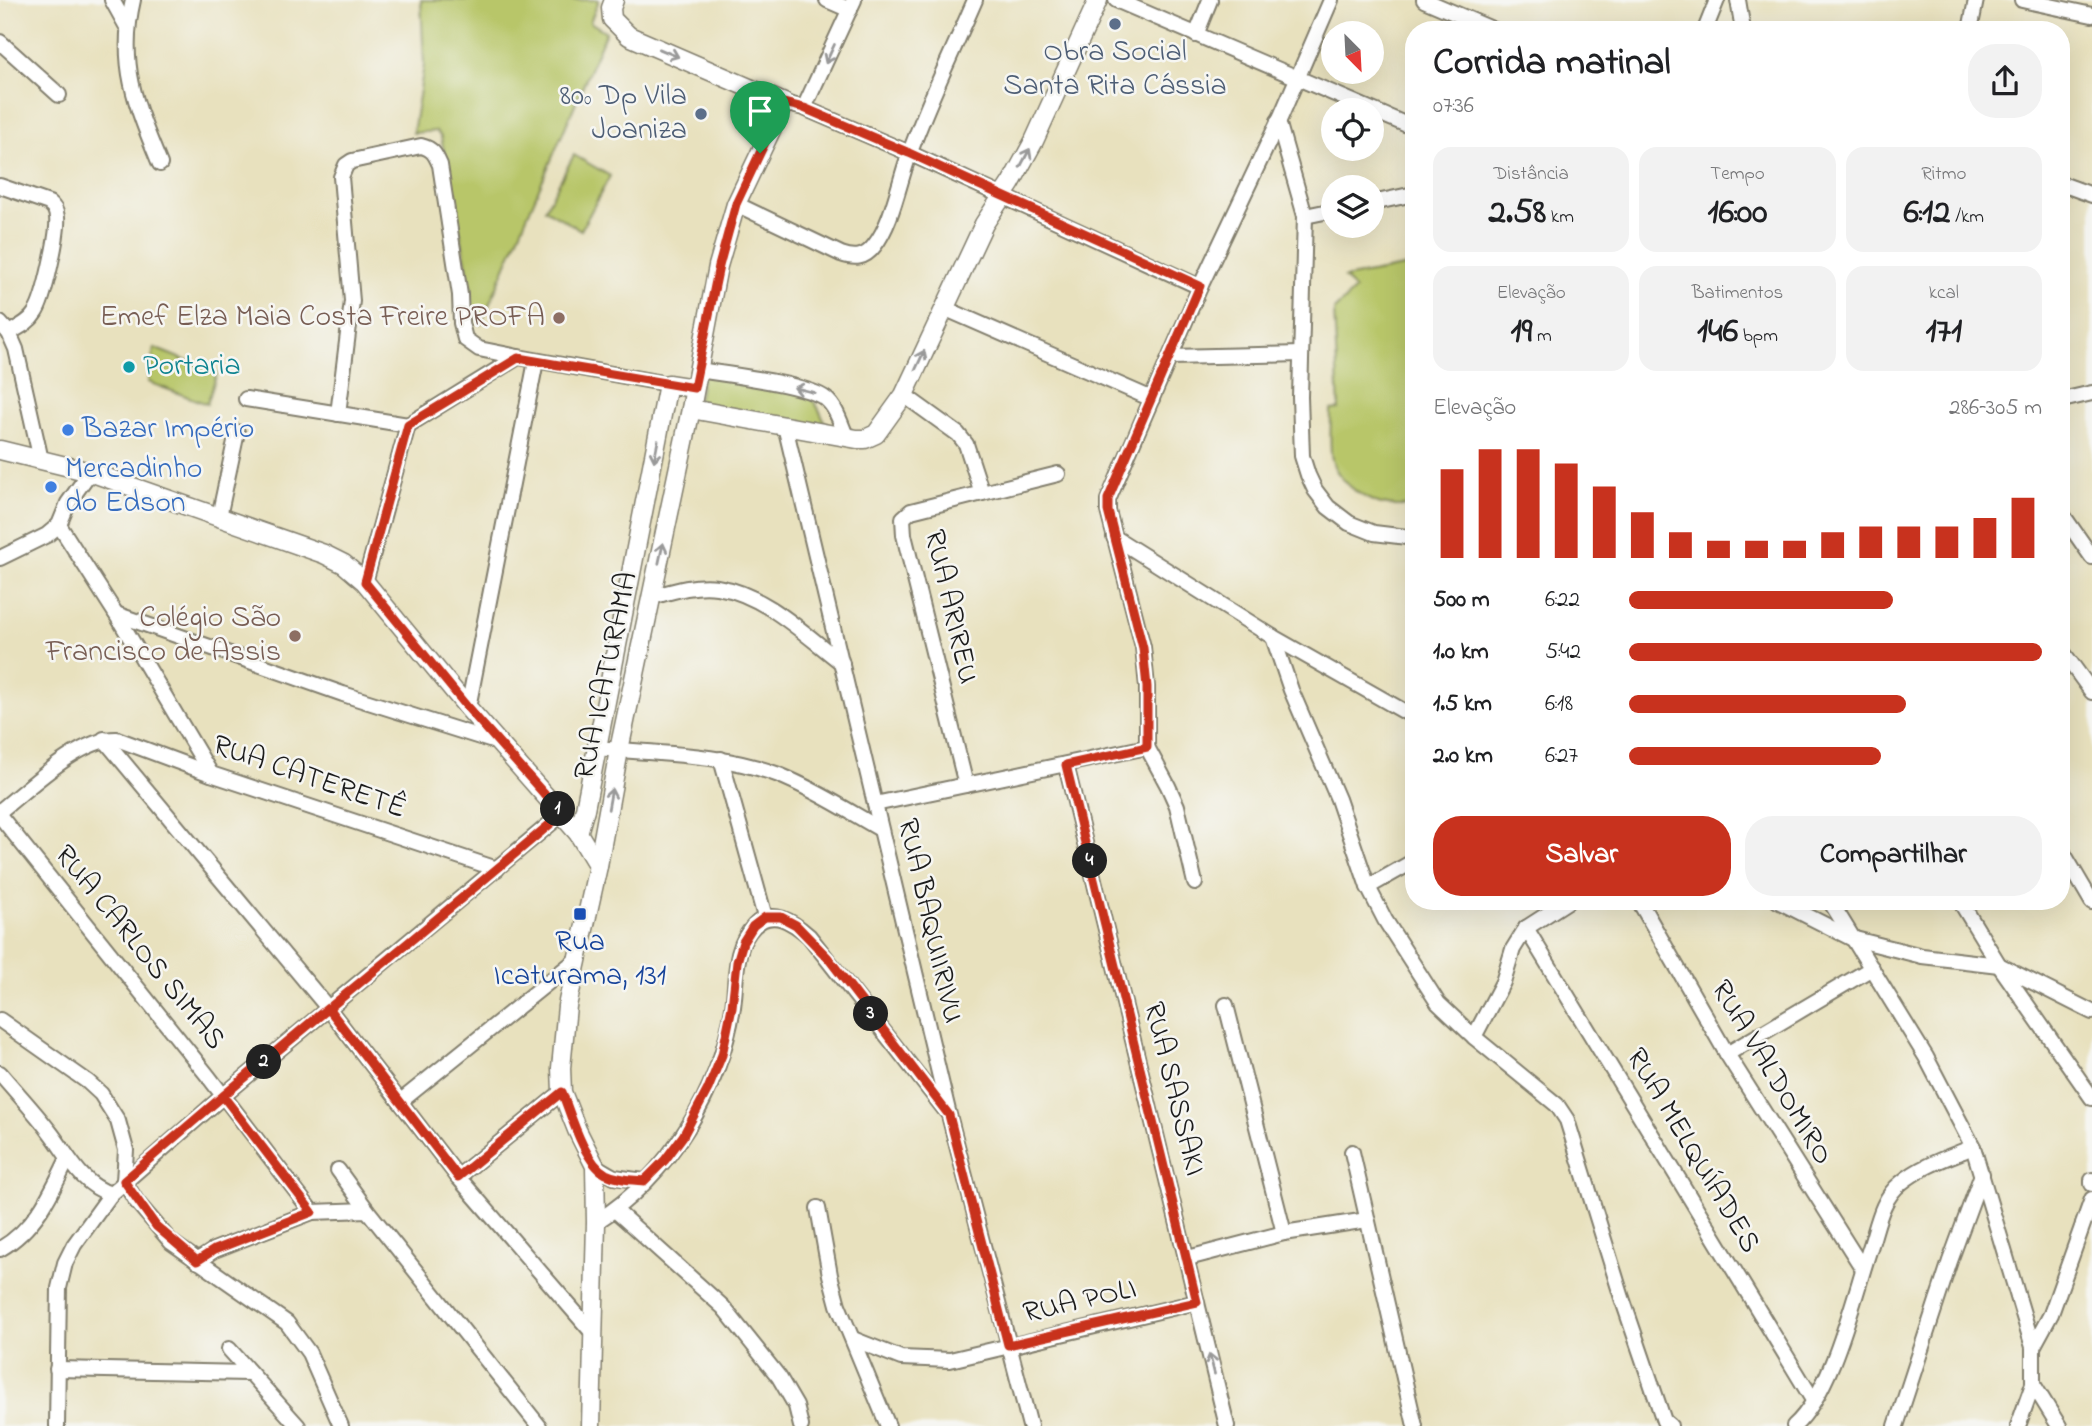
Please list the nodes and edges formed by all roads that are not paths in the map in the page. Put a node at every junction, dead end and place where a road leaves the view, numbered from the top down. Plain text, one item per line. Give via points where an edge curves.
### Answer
1 (112, 0) edge
2 (133, 0) edge
3 (614, 0) edge
4 (827, 0) edge
5 (975, 0) edge
6 (1098, 0) edge
7 (1116, 0) edge
8 (1210, 0) edge
9 (1332, 0) edge
10 (1424, 0) edge
11 (1717, 0) edge
12 (1738, 0) edge
13 (1976, 0) edge
14 (2022, 0) edge
15 (852, 5) edge
16 (2092, 15) edge
17 (1473, 21) edge
18 (1709, 21) edge
19 (1742, 21) edge
20 (1972, 21) edge
21 (127, 27) junction
22 (1196, 35) junction
23 (0, 42) edge
24 (1298, 78) junction
25 (59, 95) dead end
26 (784, 103) junction
27 (804, 108) junction
28 (1278, 121) junction
29 (1405, 124) edge
30 (909, 153) junction
31 (160, 164) dead end
32 (0, 186) edge
33 (2070, 187) edge
34 (2092, 195) edge
35 (1002, 196) junction
36 (1405, 196) edge
37 (1384, 200) edge
38 (736, 204) junction
39 (1321, 213) edge
40 (1305, 216) junction
41 (1200, 286) junction
42 (944, 308) junction
43 (4, 327) edge
44 (1300, 354) junction
45 (1171, 357) junction
46 (518, 358) junction
47 (536, 362) junction
48 (696, 379) junction
49 (668, 384) junction
50 (2092, 393) edge
51 (904, 395) junction
52 (2070, 398) edge
53 (247, 399) dead end
54 (1152, 399) junction
55 (691, 409) junction
56 (338, 414) junction
57 (408, 425) junction
58 (785, 426) junction
59 (237, 432) dead end
60 (847, 438) junction
61 (0, 450) edge
62 (41, 460) junction
63 (90, 472) junction
64 (1058, 474) dead end
65 (982, 493) junction
66 (219, 517) junction
67 (59, 525) junction
68 (2070, 525) edge
69 (1114, 537) junction
70 (1405, 537) edge
71 (2092, 557) edge
72 (0, 558) edge
73 (365, 582) junction
74 (652, 597) junction
75 (116, 614) junction
76 (1272, 637) junction
77 (2070, 662) edge
78 (842, 663) junction
79 (2092, 692) edge
80 (468, 708) junction
81 (1405, 712) edge
82 (104, 739) junction
83 (499, 743) junction
84 (1147, 747) junction
85 (597, 748) junction
86 (619, 750) junction
87 (721, 759) junction
88 (1066, 765) junction
89 (211, 774) junction
90 (966, 785) junction
91 (875, 804) junction
92 (0, 811) edge
93 (562, 814) junction
94 (0, 816) edge
95 (880, 829) junction
96 (578, 833) junction
97 (2070, 865) edge
98 (598, 866) junction
99 (1405, 866) edge
100 (497, 869) junction
101 (1195, 883) dead end
102 (1368, 887) junction
103 (2092, 902) edge
104 (1554, 910) edge
105 (1644, 910) edge
106 (1808, 910) edge
107 (1835, 910) edge
108 (1965, 910) edge
109 (765, 917) junction
110 (1527, 928) junction
111 (1851, 938) junction
112 (576, 960) junction
113 (1998, 965) junction
114 (1872, 968) junction
115 (1226, 1005) dead end
116 (328, 1008) junction
117 (2092, 1012) edge
118 (0, 1020) edge
119 (1474, 1037) junction
120 (1727, 1054) junction
121 (0, 1073) edge
122 (562, 1092) junction
123 (223, 1096) junction
124 (2092, 1098) edge
125 (401, 1101) junction
126 (949, 1115) junction
127 (1973, 1147) junction
128 (1352, 1152) dead end
129 (68, 1158) junction
130 (595, 1166) junction
131 (338, 1170) dead end
132 (1982, 1174) junction
133 (458, 1177) junction
134 (124, 1181) junction
135 (644, 1181) junction
136 (111, 1194) junction
137 (2092, 1199) edge
138 (818, 1208) dead end
139 (367, 1210) junction
140 (615, 1210) junction
141 (312, 1212) junction
142 (1367, 1220) junction
143 (596, 1222) junction
144 (2092, 1232) edge
145 (1284, 1233) junction
146 (0, 1250) edge
147 (2074, 1250) junction
148 (1188, 1258) junction
149 (197, 1261) junction
150 (1863, 1269) junction
151 (1197, 1302) junction
152 (592, 1332) junction
153 (853, 1339) junction
154 (1008, 1345) junction
155 (2033, 1347) junction
156 (229, 1349) dead end
157 (57, 1369) junction
158 (249, 1373) junction
159 (2033, 1384) junction
160 (1813, 1400) junction
161 (1666, 1424) edge
162 (57, 1426) edge
163 (298, 1426) edge
164 (341, 1426) edge
165 (539, 1426) edge
166 (591, 1426) edge
167 (801, 1426) edge
168 (888, 1426) edge
169 (1030, 1426) edge
170 (1227, 1426) edge
171 (1415, 1426) edge
172 (1794, 1426) edge
173 (1896, 1426) edge
174 (2018, 1426) edge
175 (2059, 1426) edge

1 - 21 street
2 - 21 street
3 -> 26 street via 612,19 629,36
4 - 15 street
5 - 30 street
35 -> 6 street via 1034,142
7 - 22 street
8 - 22 street
9 - 24 street
10 - 17 street
11 - 18 street
12 - 19 street
13 - 20 street
14 - 16 street
15 -> 27 street
21 - 31 street via 132,90
22 - 24 street
23 - 25 street
24 - 28 street
24 - 29 street
26 - 27 street
26 - 38 street, RUA ICATURAMA
27 - 30 street
28 - 40 street
28 - 41 street
30 - 35 street
30 - 38 street via 884,228 868,253 858,257 841,254
32 - 43 street via 49,203 57,221 38,307 25,324
33 - 34 street
35 - 41 street
35 - 42 street
36 - 37 street
38 - 48 street, RUA ICATURAMA
39 - 40 street
40 - 44 street
41 - 45 street
51 -> 42 street
42 - 54 street
43 - 62 street via 16,349
44 - 45 street
44 - 70 street via 1302,456 1315,490 1349,523 1374,533
45 - 54 street
46 - 47 street
46 - 56 street via 479,349 464,339 435,153 421,146 352,161 341,177 352,301
46 - 57 street
47 - 49 street
47 - 80 street
48 - 49 street
48 - 55 street, RUA ICATURAMA
60 -> 48 street via 834,408 816,393 772,382
49 -> 85 street, RUA ICATURAMA
50 - 52 street
51 - 60 street via 876,434
51 - 65 street via 966,444
53 - 56 street
54 - 69 street via 1108,499
55 - 58 street
74 -> 55 street, RUA ICATURAMA
56 - 57 street
57 - 73 street
58 - 60 street
58 - 78 street, RUA BAQUIIRIVU
59 - 66 street
61 - 62 street
62 - 63 street
63 - 66 street
63 - 67 street
64 - 65 street, RUA ARIREU
65 - 90 street, RUA ARIREU via 911,511 902,523
66 - 73 street via 324,554
67 - 72 street
67 - 75 street
68 - 71 street
69 - 76 street
69 - 84 street via 1143,648
73 - 80 street
74 - 78 street via 692,587 741,592
74 - 86 street, RUA ICATURAMA
75 - 83 street
75 - 89 street
76 - 81 street
76 - 102 street via 1338,799
77 - 79 street
78 - 91 street, RUA BAQUIIRIVU
80 - 83 street
82 - 89 street, RUA CATERETÊ via 130,742
82 - 92 street via 77,751
82 - 116 street
83 - 93 street
84 - 88 street
84 - 101 street via 1177,806
85 - 86 street
85 - 96 street, RUA ICATURAMA
86 - 87 street
98 -> 86 street, RUA ICATURAMA
87 - 95 street via 780,776
87 - 109 street
88 - 90 street
88 - 148 street, RUA SASSAKI
89 - 100 street, RUA CATERETÊ
90 - 91 street
91 - 95 street, RUA BAQUIIRIVU
93 - 96 street
93 - 100 street
94 - 123 street, RUA CARLOS SIMAS
95 - 126 street, RUA BAQUIIRIVU
96 - 98 street
97 - 103 street
98 - 112 street, RUA ICATURAMA
99 - 102 street
100 - 116 street
102 - 119 street via 1438,1003
104 - 110 street
105 - 120 street, RUA VALDOMIRO
106 - 111 street
107 - 111 street
108 - 113 street
109 - 126 street via 781,917 809,936
109 - 135 street via 743,942 722,1055 708,1089 683,1136
110 - 119 street
110 - 160 street, RUA MELQUÍADES
111 - 113 street via 1922,956
111 - 114 street
112 - 122 street, RUA ICATURAMA via 567,1006
112 - 125 street
113 - 117 street
113 - 124 street
114 - 120 street
114 - 127 street
115 - 145 street
116 - 123 street
116 - 125 street
118 - 134 street via 101,1094 124,1138
119 - 161 street via 1557,1105 1567,1120
120 - 150 street, RUA VALDOMIRO
121 - 129 street
122 - 130 street, RUA ICATURAMA
122 - 133 street
123 - 134 street
123 - 141 street, RUA CARLOS SIMAS
125 - 133 street
126 - 154 street, RUA BAQUIIRIVU
127 - 132 street
127 - 150 street via 1900,1183 1884,1205
128 - 142 street
129 - 136 street via 95,1188
129 - 146 street via 41,1211
130 - 135 street via 614,1177
130 - 143 street
131 - 139 street
132 - 155 street
132 - 173 street
133 - 152 street
134 - 136 street
134 - 149 street via 156,1226
135 - 140 street
136 - 157 street via 65,1263 59,1288
137 - 147 street
138 - 153 street via 830,1276
139 - 141 street
139 - 165 street
140 - 143 street
140 - 167 street via 723,1307 779,1377 796,1406
141 - 149 street
142 - 145 street
142 - 171 street
143 - 152 street
144 - 147 street
145 - 148 street
147 - 155 street via 2051,1314
148 - 151 street, RUA SASSAKI
149 - 164 street via 266,1307 298,1335
150 - 160 street via 1824,1382
151 - 154 street, RUA POLI
170 -> 151 street, RUA SASSAKI
152 - 166 street
153 - 154 street, RUA POLI via 901,1358 950,1360
153 - 168 street
154 - 169 street, RUA BAQUIIRIVU
155 - 159 street
156 - 158 street
157 - 158 street
157 - 162 street
158 - 163 street
159 - 174 street
159 - 175 street
160 - 172 street

